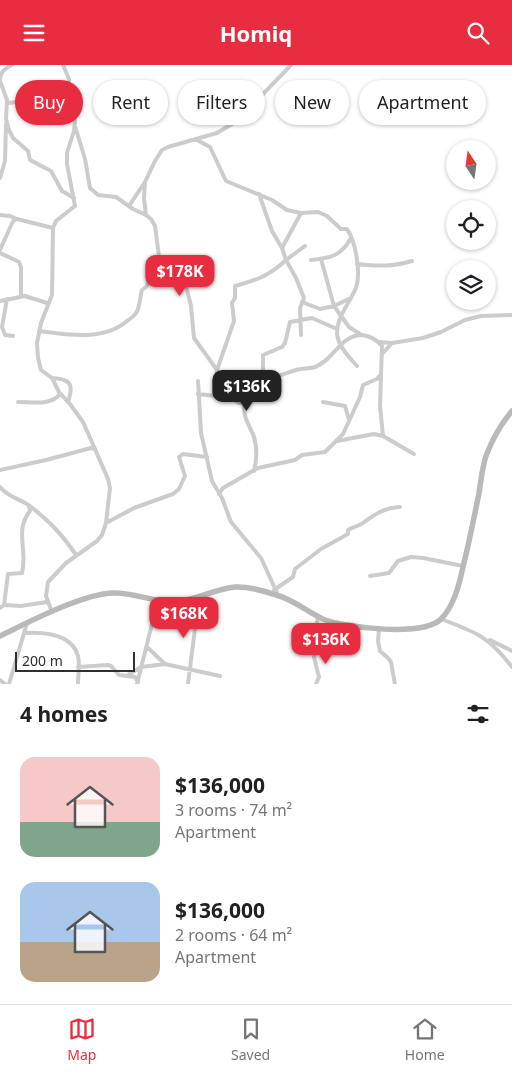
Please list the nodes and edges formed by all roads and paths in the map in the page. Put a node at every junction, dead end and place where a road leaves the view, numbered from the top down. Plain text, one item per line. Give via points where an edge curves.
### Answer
1 (12, 65) edge
2 (63, 65) edge
3 (291, 65) edge
4 (69, 80) edge
5 (0, 81) edge
6 (6, 103) junction
7 (15, 103) edge
8 (6, 119) junction
9 (75, 126) joint
10 (196, 139) junction
11 (0, 178) edge
12 (145, 183) junction
13 (259, 194) junction
14 (74, 198) junction
15 (130, 206) junction
16 (301, 213) junction
17 (0, 215) edge
18 (146, 215) junction
19 (17, 219) junction
20 (53, 228) junction
21 (351, 238) junction
22 (305, 247) dead end
23 (282, 248) junction
24 (0, 251) edge
25 (321, 259) junction
26 (286, 260) junction
27 (311, 260) dead end
28 (412, 261) dead end
29 (160, 264) junction
30 (357, 264) junction
31 (21, 296) junction
32 (7, 299) junction
33 (351, 299) junction
34 (0, 301) edge
35 (302, 302) junction
36 (47, 303) junction
37 (334, 306) junction
38 (512, 315) edge
39 (340, 316) junction
40 (299, 320) junction
41 (337, 329) junction
42 (39, 331) junction
43 (300, 335) dead end
44 (362, 335) junction
45 (13, 336) dead end
46 (379, 342) junction
47 (392, 343) junction
48 (339, 345) junction
49 (383, 353) junction
50 (357, 366) dead end
51 (217, 370) junction
52 (381, 375) junction
53 (52, 378) junction
54 (259, 379) junction
55 (198, 381) dead end
56 (242, 393) junction
57 (60, 394) junction
58 (198, 395) junction
59 (214, 396) junction
60 (233, 399) junction
61 (18, 401) dead end
62 (68, 401) junction
63 (323, 402) dead end
64 (244, 403) junction
65 (512, 411) edge
66 (349, 420) junction
67 (383, 435) junction
68 (337, 441) junction
69 (96, 449) junction
70 (414, 454) dead end
71 (207, 457) junction
72 (0, 470) edge
73 (254, 471) junction
74 (0, 487) edge
75 (219, 494) junction
76 (29, 506) junction
77 (400, 507) dead end
78 (106, 523) junction
79 (76, 555) junction
80 (463, 566) junction
81 (370, 576) dead end
82 (273, 591) junction
83 (199, 597) junction
84 (158, 600) junction
85 (47, 602) junction
86 (4, 605) junction
87 (0, 608) edge
88 (52, 612) junction
89 (318, 617) junction
90 (441, 619) junction
91 (27, 623) junction
92 (379, 629) junction
93 (24, 633) junction
94 (0, 635) edge
95 (485, 638) junction
96 (147, 647) junction
97 (512, 651) edge
98 (165, 664) junction
99 (78, 667) junction
100 (140, 667) junction
101 (512, 667) edge
102 (190, 669) junction
103 (128, 675) junction
104 (220, 675) dead end
105 (0, 680) edge
106 (137, 683) edge
107 (5, 684) edge
108 (10, 684) edge
109 (78, 684) edge
110 (188, 684) edge
111 (316, 684) edge
112 (395, 684) edge

1 - 5 street via 0,75
2 - 4 street
3 - 10 street via 237,121 217,133
5 - 6 street
6 - 7 street
6 - 8 street
8 - 11 street via 5,161
8 - 14 street via 13,138 28,151 30,160 51,171 62,191
9 - 14 street via 67,153
9 - 15 street via 90,188 98,195 116,197
10 - 12 street via 162,150
10 - 13 street via 210,147 226,181
12 - 15 street
12 - 18 street
13 - 16 street via 288,210
13 - 23 street via 272,231
14 - 20 street via 75,206 56,221
15 - 18 street
16 - 21 street via 327,216 341,229 347,229
16 - 23 street
17 - 19 street
18 - 29 street via 155,226
19 - 20 street
19 - 24 street via 13,221
20 - 36 street via 52,295
21 - 25 street via 342,251
21 - 30 street
22 - 26 street
23 - 26 street
24 - 31 street via 19,262
25 - 27 street
25 - 37 street
26 - 35 street via 304,297
26 - 51 street via 260,279 235,286 236,298 232,303 234,321
28 - 30 street via 385,267
29 - 42 street via 142,290 137,312 121,326 100,334
29 - 51 street via 183,274 194,338
30 - 33 street via 357,286
31 - 32 street
31 - 36 street
32 - 34 street
32 - 45 street via 2,327 5,335
33 - 37 street
33 - 39 street
35 - 37 street via 320,309
35 - 40 street
36 - 42 street
37 - 39 street
38 - 47 street via 481,316 423,338
39 - 41 street
39 - 44 street
40 - 41 street via 312,318
40 - 43 street
40 - 54 street via 290,322 282,347 263,355 263,373
41 - 48 street
42 - 53 street via 39,365 41,371
44 - 46 street
44 - 48 street via 355,335
46 - 47 street
46 - 49 street
47 - 49 street
48 - 50 street
48 - 54 street via 316,366 270,380
49 - 52 street
51 - 59 street
52 - 66 street via 363,385
52 - 67 street
53 - 57 street
53 - 62 street via 68,382 71,390
54 - 56 street
55 - 58 street
56 - 60 street
56 - 64 street
57 - 61 street via 48,402
57 - 62 street
58 - 59 street
58 - 71 street
59 - 60 street
60 - 64 street
62 - 69 street
63 - 66 street via 345,406
64 - 73 street via 244,419 255,442
65 - 80 street via 501,423 486,457
66 - 68 street
67 - 68 street
67 - 70 street
68 - 73 street via 325,452 302,455 295,460
69 - 72 street
69 - 78 street via 110,488
71 - 75 street via 212,481
71 - 78 street via 183,454 179,461 185,476 179,489
73 - 75 street
74 - 76 street
75 - 82 street via 231,522 261,558
76 - 79 street via 54,526
76 - 86 street via 30,511 22,522 24,566 22,573 8,574
77 - 82 street via 379,511 348,529 348,534 321,549 295,569 293,577
78 - 79 street via 97,541
79 - 85 street via 48,582 45,591
80 - 81 street via 411,557 398,561 388,573
80 - 90 street via 458,589
82 - 83 street via 236,587
82 - 89 street
83 - 84 street via 180,601
83 - 102 street
84 - 88 street via 112,593
84 - 96 street
85 - 86 street
85 - 88 street
86 - 87 street
88 - 91 street
89 - 92 street via 355,627
89 - 111 street via 314,657 319,677
90 - 92 street via 423,627
90 - 95 street
91 - 93 street
91 - 94 street
92 - 112 street via 380,651 391,662
93 - 99 street via 40,632 64,639 73,646
93 - 108 street
95 - 97 street
95 - 101 street
96 - 98 street
96 - 100 street
98 - 100 street
98 - 102 street
99 - 103 street via 108,665 119,675
99 - 109 street
100 - 103 street
100 - 106 street
102 - 104 street
102 - 110 street
103 - 106 street via 135,677
105 - 107 street

